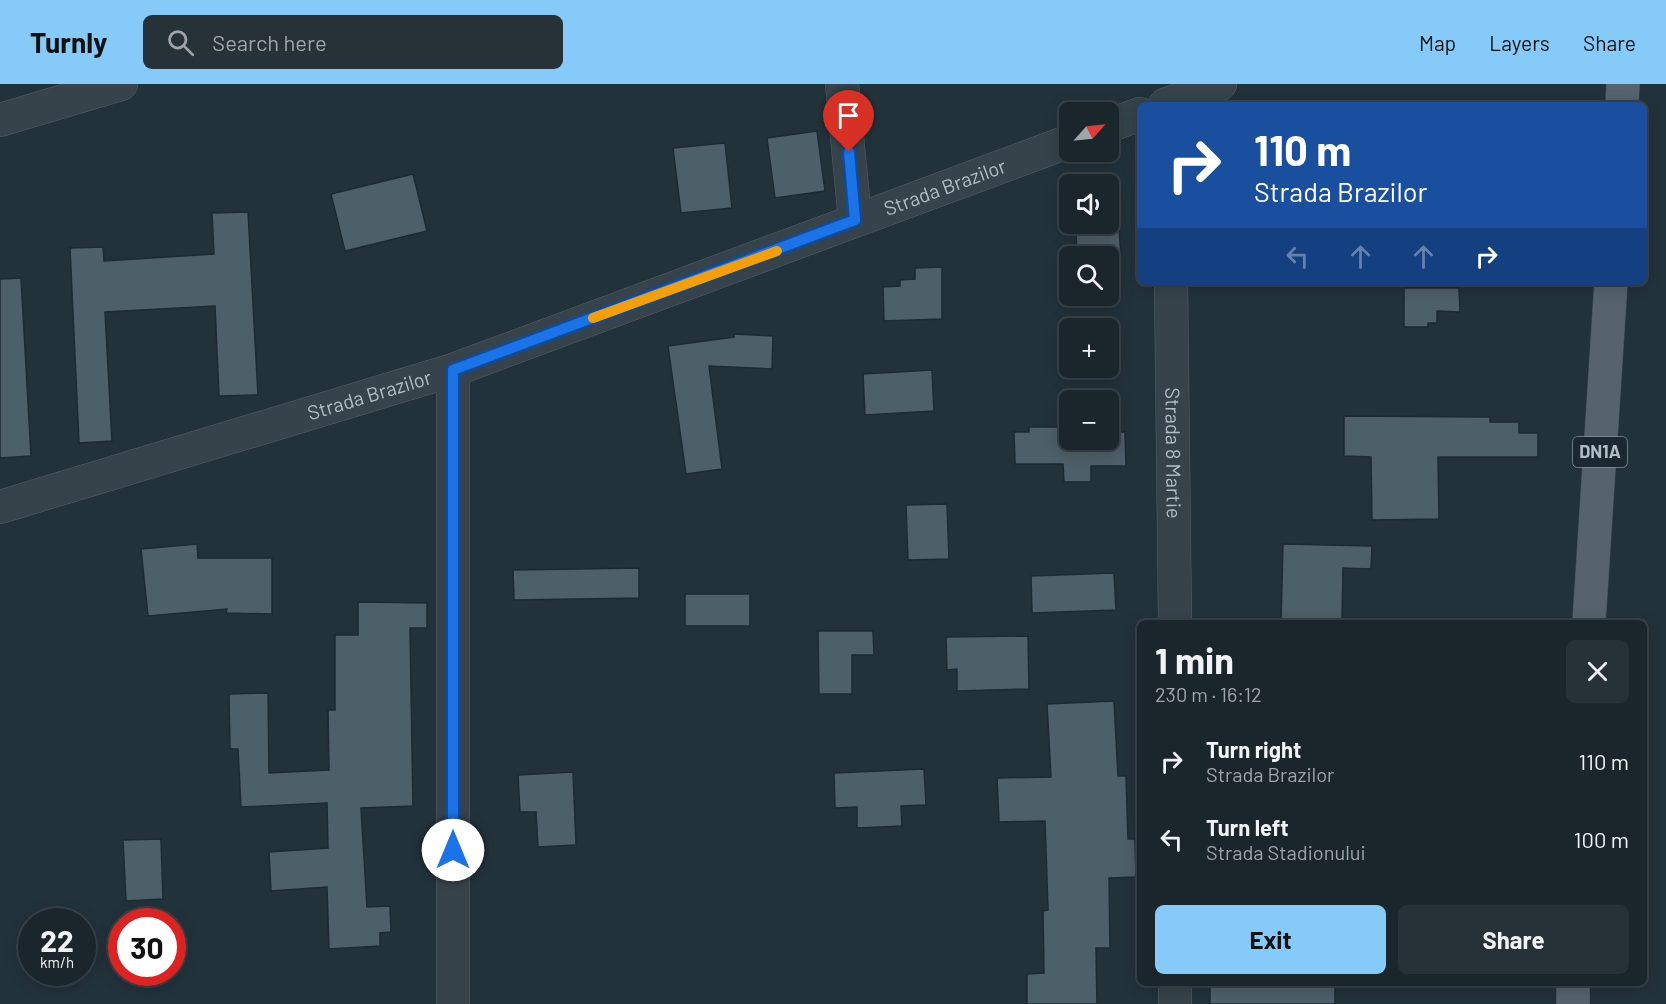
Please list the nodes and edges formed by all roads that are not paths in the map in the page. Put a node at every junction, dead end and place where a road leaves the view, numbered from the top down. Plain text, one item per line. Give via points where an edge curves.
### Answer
1 (121, 84) edge
2 (842, 84) edge
3 (1220, 84) edge
4 (1623, 84) edge
5 (1173, 102) edge
6 (1622, 102) edge
7 (1137, 115) edge
8 (0, 120) edge
9 (1119, 122) edge
10 (1059, 145) edge
11 (855, 220) junction
12 (1171, 285) edge
13 (1611, 285) edge
14 (453, 370) junction
15 (0, 507) edge
16 (1175, 620) edge
17 (1589, 620) edge
18 (1175, 986) edge
19 (1573, 986) edge
20 (453, 1004) edge
21 (1175, 1004) edge
22 (1573, 1004) edge

1 - 8 street
2 - 11 street
3 - 5 street
4 - 6 main road
7 - 9 street
10 - 11 street, Strada Brazilor
11 - 14 street, Strada Brazilor
12 - 16 street, Strada 8 Martie
13 - 17 main road, DN1A
14 - 15 street, Strada Brazilor
14 - 20 street
18 - 21 street
19 - 22 main road

